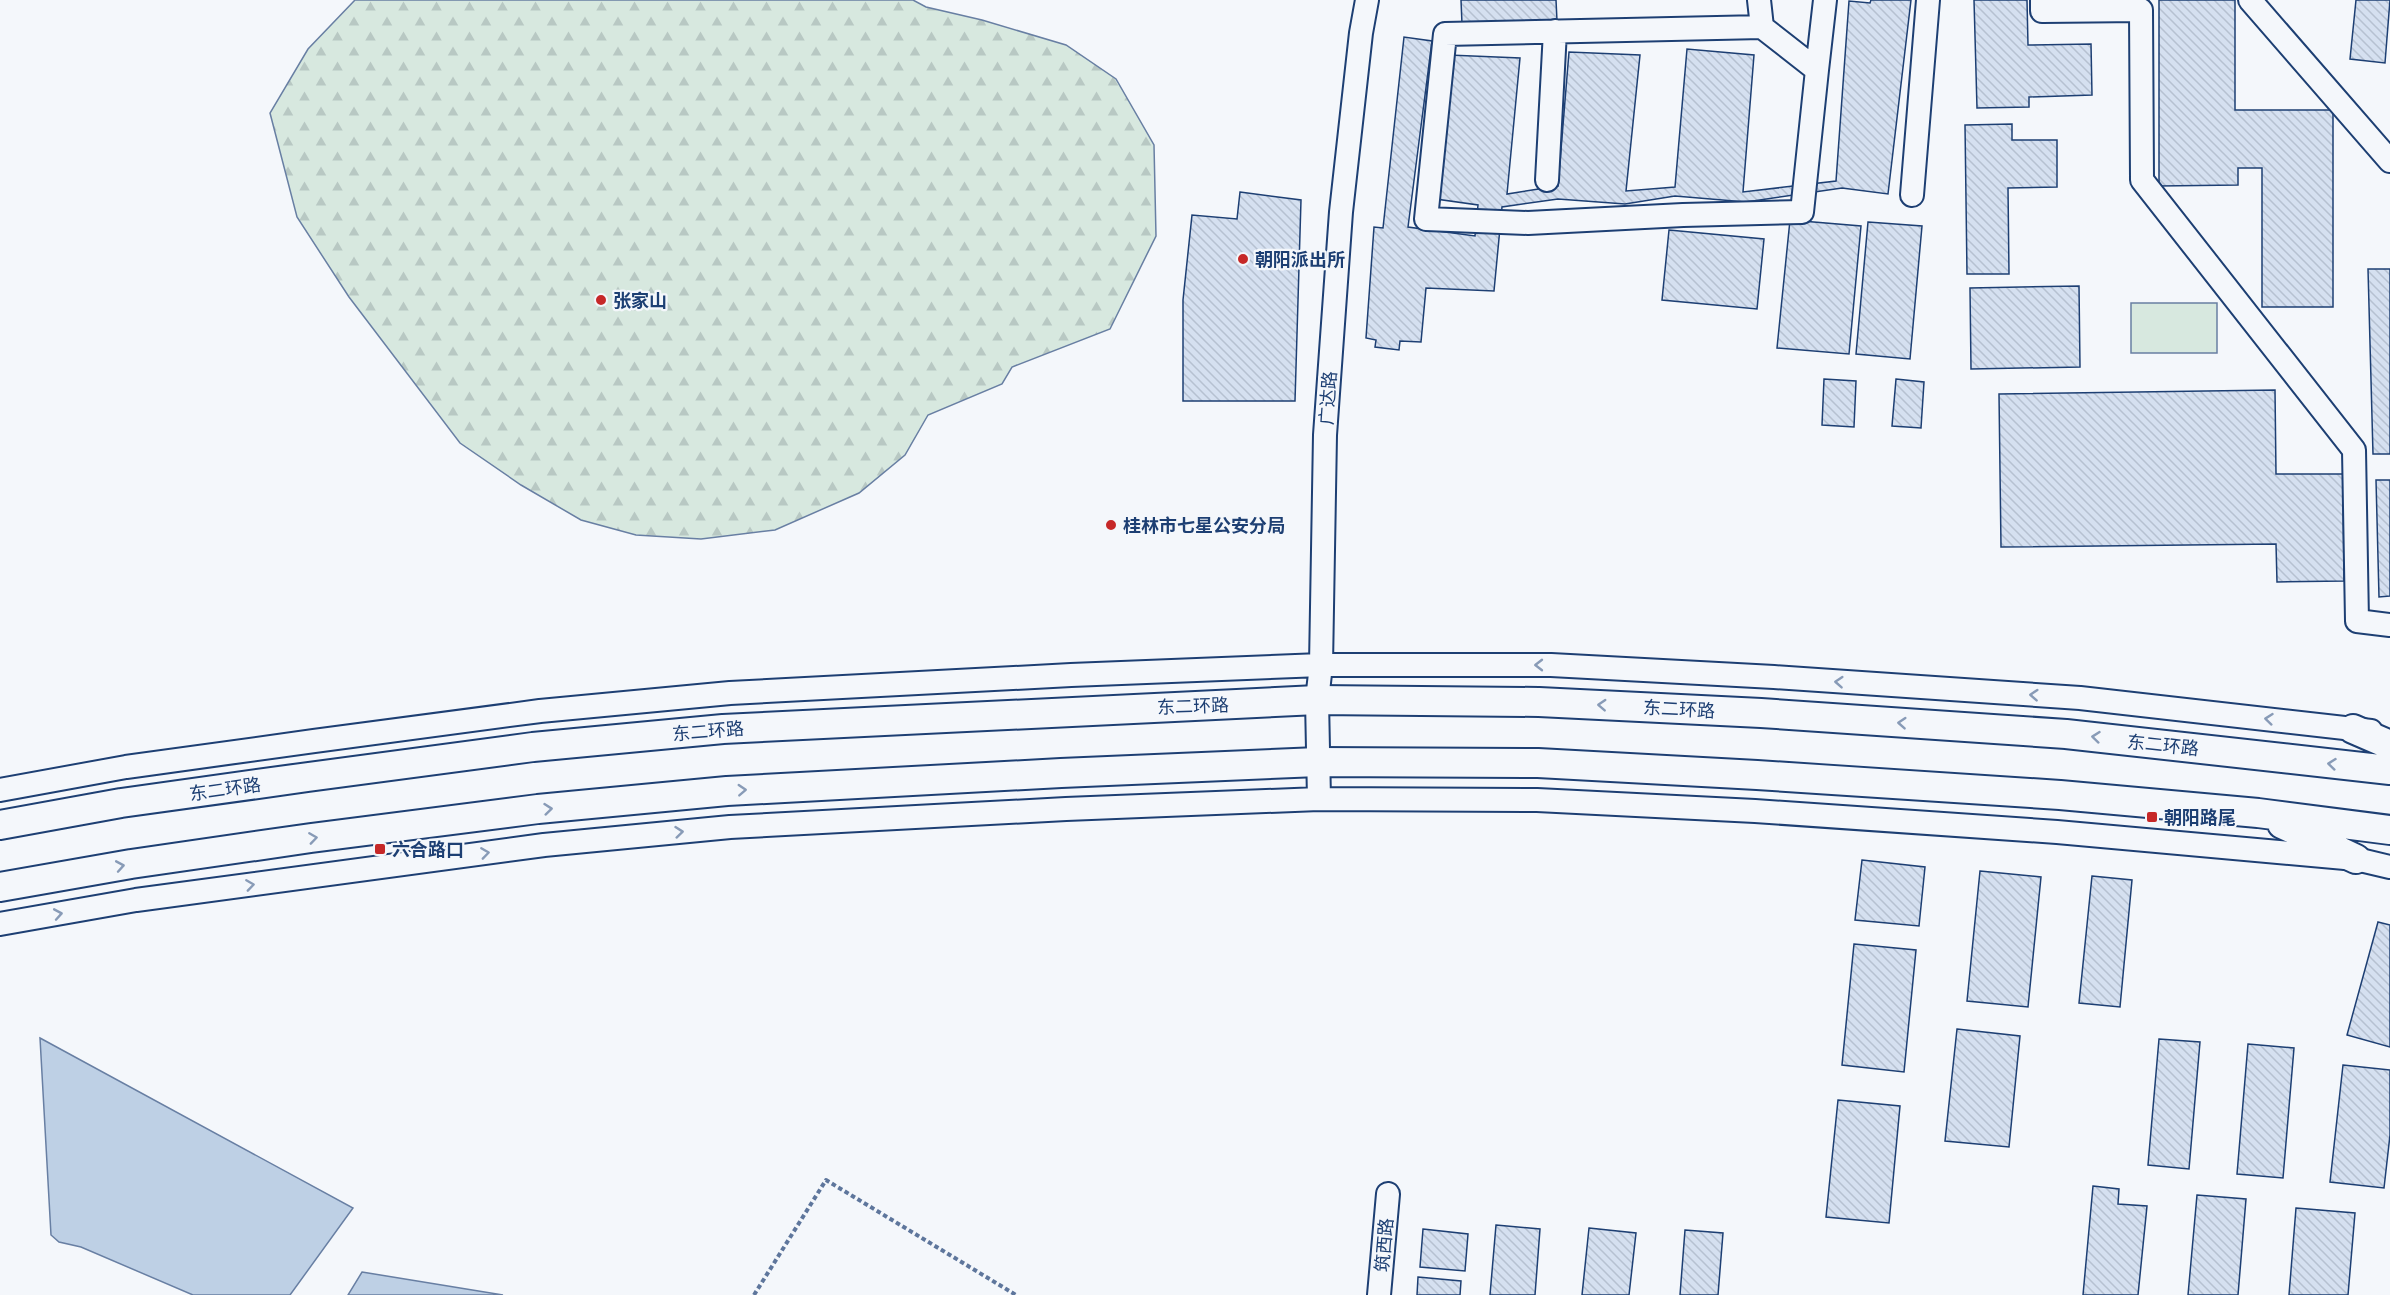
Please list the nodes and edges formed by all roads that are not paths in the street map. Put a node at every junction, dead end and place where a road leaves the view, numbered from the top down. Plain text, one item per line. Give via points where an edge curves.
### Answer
1 (1368, 0) edge
2 (1759, 0) edge
3 (1825, 0) edge
4 (1928, 0) edge
5 (2042, 0) edge
6 (2250, 0) edge
7 (2141, 5) edge
8 (1762, 27) junction
9 (1555, 31) junction
10 (1817, 70) junction
11 (2390, 161) edge
12 (1547, 180) dead end
13 (1912, 195) dead end
14 (2390, 625) edge
15 (1321, 665) junction
16 (1317, 700) junction
17 (2353, 729) junction
18 (2390, 733) edge
19 (2390, 745) edge
20 (1318, 762) junction
21 (2390, 770) edge
22 (0, 790) edge
23 (1319, 799) junction
24 (2258, 813) junction
25 (0, 825) edge
26 (2390, 831) edge
27 (2356, 859) junction
28 (2390, 867) edge
29 (0, 887) edge
30 (0, 924) edge
31 (1388, 1194) dead end
32 (1379, 1295) edge

1 - 15 street, 广达路 via 1341,212 1325,435
2 - 8 street
3 - 10 street
4 - 13 street
5 - 7 street via 2042,10
6 - 11 street
7 - 14 street via 2142,180 2354,450 2357,621
8 - 9 street
8 - 10 street
9 - 10 street via 1445,34 1426,219 1527,223 1802,212
9 - 12 street
15 - 16 street, 广达路
17 -> 15 street via 2080,698 1774,677 1551,665
15 - 22 street via 707,695 540,711 314,741 126,767
16 - 20 street, 广达路
21 -> 16 main road, 东二环路 via 2066,734 1761,713 1539,702
16 - 25 main road, 东二环路 via 711,730 533,747 308,777 121,803
17 - 18 street
17 - 19 main road
20 - 23 street, 广达路
20 - 24 main road via 1538,763 1699,771 2049,794
29 -> 20 main road via 323,837 538,809 727,791
23 - 27 street via 1537,800 1755,811 2057,832
30 -> 23 street via 136,900 510,850 730,827
24 - 26 main road
24 - 27 main road
27 - 28 street
31 - 32 street, 筑西路

